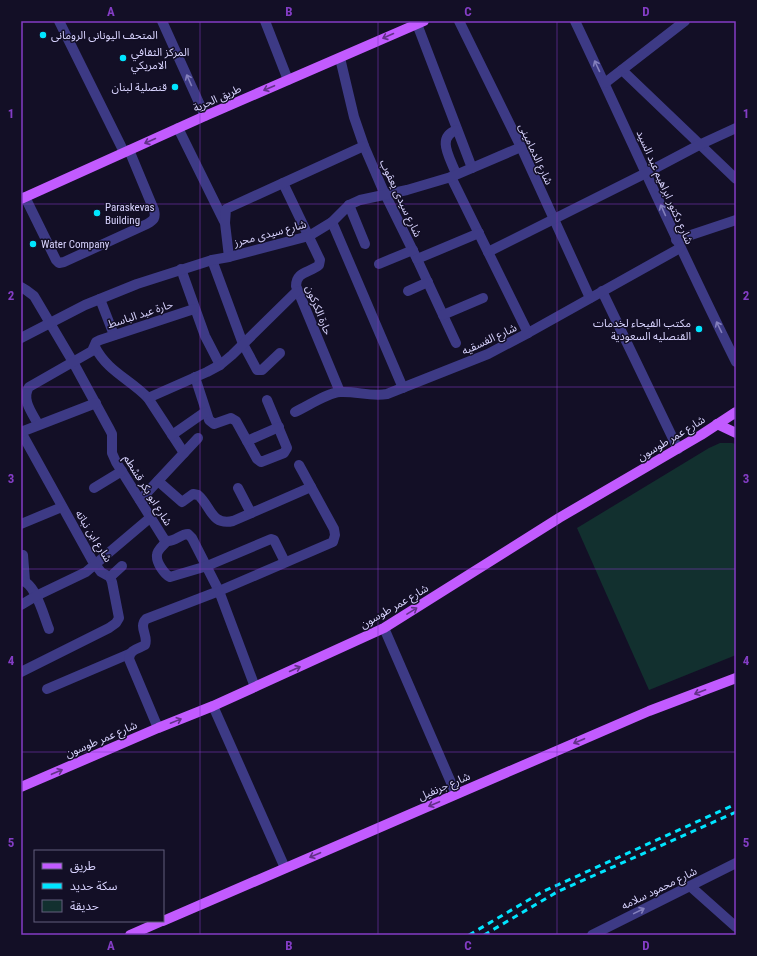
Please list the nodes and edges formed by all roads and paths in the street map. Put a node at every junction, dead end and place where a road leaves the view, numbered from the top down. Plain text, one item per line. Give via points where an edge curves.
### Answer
1 (59, 21) edge
2 (162, 21) edge
3 (264, 21) edge
4 (459, 21) edge
5 (575, 21) edge
6 (685, 21) edge
7 (419, 22) edge
8 (340, 58) junction
9 (622, 70) junction
10 (288, 80) junction
11 (604, 83) junction
12 (205, 116) junction
13 (178, 128) junction
14 (736, 128) edge
15 (457, 130) junction
16 (699, 145) junction
17 (364, 146) junction
18 (521, 147) junction
19 (127, 151) junction
20 (472, 168) junction
21 (646, 173) junction
22 (454, 176) junction
23 (736, 179) edge
24 (283, 183) junction
25 (386, 195) junction
26 (23, 198) edge
27 (349, 205) junction
28 (553, 220) junction
29 (736, 220) edge
30 (332, 222) junction
31 (225, 223) junction
32 (479, 233) junction
33 (309, 236) junction
34 (365, 244) dead end
35 (678, 244) junction
36 (413, 250) junction
37 (488, 252) junction
38 (229, 257) junction
39 (417, 259) junction
40 (212, 260) junction
41 (379, 264) dead end
42 (181, 269) junction
43 (428, 282) junction
44 (21, 287) edge
45 (297, 291) junction
46 (408, 291) dead end
47 (602, 291) junction
48 (482, 298) dead end
49 (590, 298) junction
50 (100, 299) junction
51 (194, 309) junction
52 (444, 315) junction
53 (50, 322) junction
54 (528, 333) junction
55 (114, 335) junction
56 (21, 338) edge
57 (456, 343) dead end
58 (243, 344) junction
59 (95, 348) junction
60 (280, 354) dead end
61 (73, 362) junction
62 (736, 362) edge
63 (220, 365) junction
64 (195, 377) junction
65 (403, 388) junction
66 (340, 392) junction
67 (148, 398) junction
68 (267, 400) dead end
69 (96, 403) junction
70 (206, 412) junction
71 (295, 412) dead end
72 (736, 412) edge
73 (38, 424) junction
74 (717, 424) junction
75 (279, 427) junction
76 (21, 432) edge
77 (736, 433) edge
78 (172, 435) junction
79 (198, 438) dead end
80 (247, 441) junction
81 (678, 449) junction
82 (184, 453) junction
83 (299, 465) dead end
84 (122, 471) junction
85 (158, 481) junction
86 (312, 487) junction
87 (94, 488) dead end
88 (238, 488) dead end
89 (140, 500) junction
90 (62, 507) junction
91 (250, 513) junction
92 (151, 517) junction
93 (21, 524) edge
94 (167, 541) junction
95 (23, 555) dead end
96 (285, 562) junction
97 (96, 565) junction
98 (122, 566) dead end
99 (207, 566) junction
100 (110, 577) junction
101 (23, 581) edge
102 (219, 591) junction
103 (36, 596) junction
104 (21, 605) edge
105 (384, 628) junction
106 (49, 629) dead end
107 (129, 654) junction
108 (21, 672) edge
109 (736, 678) edge
110 (255, 687) junction
111 (47, 689) dead end
112 (213, 706) junction
113 (158, 728) junction
114 (21, 787) edge
115 (456, 794) junction
116 (736, 863) edge
117 (285, 868) junction
118 (690, 886) junction
119 (164, 920) edge
120 (160, 922) edge
121 (614, 924) junction
122 (736, 927) edge
123 (130, 935) edge
124 (592, 935) edge
125 (606, 935) edge

1 - 19 street
12 -> 2 street
3 - 10 street
4 - 18 street, شارع الدمامينى
11 -> 5 street, شارع دكتور ابراهيم عبد السيد
6 - 9 street
7 -> 8 main road, طريق الحرية
7 - 15 street
8 - 10 main road, طريق الحرية
8 - 17 street, شارع سيدى يعقوب via 354,117
9 - 11 street
9 - 16 street
10 -> 12 main road, طريق الحرية
11 - 21 street, شارع دكتور ابراهيم عبد السيد
12 - 13 main road, طريق الحرية
13 -> 19 main road, طريق الحرية
13 - 31 street
14 - 16 street
15 - 20 street
15 - 22 street via 450,132 445,141
16 - 21 street
16 - 23 street
17 - 24 street
17 - 25 street, شارع سيدى يعقوب
18 - 20 street, شارع سيدى محرز
18 - 28 street, شارع الدمامينى
19 - 26 main road, طريق الحرية
19 - 26 street via 154,210 154,220 64,262 59,263 56,260
20 - 22 street, شارع سيدى محرز
21 - 28 street
35 -> 21 street, شارع دكتور ابراهيم عبد السيد
22 - 25 street, شارع سيدى محرز
22 - 32 street
24 - 31 street via 226,209
24 - 33 street, حارة الكركون
25 - 27 street, شارع سيدى محرز
25 - 36 street, شارع سيدى يعقوب
27 - 30 street, شارع سيدى محرز
27 - 34 street
28 - 37 street
28 - 49 street, شارع الدمامينى
29 - 35 street, شارع الفسقيه
30 - 33 street, شارع سيدى محرز
30 - 65 street
31 - 38 street
32 - 37 street
32 - 39 street
33 - 38 street, شارع سيدى محرز
33 - 45 street, حارة الكركون via 320,265 300,274 296,279
35 - 47 street, شارع الفسقيه
62 -> 35 street, شارع دكتور ابراهيم عبد السيد
36 - 39 street, شارع سيدى يعقوب
36 - 41 street
37 - 54 street
38 - 40 street, شارع سيدى محرز
39 - 43 street, شارع سيدى يعقوب
40 - 42 street, شارع سيدى محرز
40 - 58 street
42 - 50 street, شارع سيدى محرز
42 - 51 street
43 - 46 street
43 - 52 street, شارع سيدى يعقوب
44 - 53 street, شارع ابو بكر قشطم via 34,296
45 - 58 street
45 - 66 street, حارة الكركون
47 - 49 street, شارع الفسقيه
47 - 81 street
48 - 52 street
49 - 54 street, شارع الفسقيه
50 - 53 street, شارع سيدى محرز
50 - 55 street
51 - 55 street, حارة عبد الباسط
51 - 63 street
52 - 57 street, شارع سيدى يعقوب
53 - 56 street, شارع سيدى محرز
53 - 61 street, شارع ابو بكر قشطم
54 - 65 street, شارع الفسقيه via 488,354
55 - 59 street, حارة عبد الباسط via 98,341
58 - 60 street via 257,370 262,370
58 - 63 street
59 - 61 street, حارة عبد الباسط
59 - 67 street via 109,367
61 - 69 street, شارع ابو بكر قشطم
61 - 73 street, حارة عبد الباسط via 26,391 25,399
63 - 64 street
64 - 67 street
64 - 70 street
65 - 66 street, شارع الفسقيه via 379,396
66 - 71 street, شارع الفسقيه
67 - 78 street
68 - 75 street
69 - 73 street
69 - 84 street, شارع ابو بكر قشطم via 112,434 112,453
70 - 78 street
70 - 80 street via 214,424 233,418
72 - 74 main road, شارع عمر طوسون
73 - 76 street
74 - 77 main road
74 - 81 main road, شارع عمر طوسون
75 - 80 street
75 - 80 street via 287,445 284,452 261,462
76 - 90 street, شارع ابن نباته
78 - 82 street
79 - 82 street
105 -> 81 main road, شارع عمر طوسون via 559,518
82 - 85 street
83 - 86 street
84 - 87 street
84 - 89 street, شارع ابو بكر قشطم
85 - 89 street
85 - 91 street via 182,502 193,494 198,495 214,518 219,521 230,522
86 - 91 street
86 - 96 street via 336,535 333,542
88 - 91 street
89 - 92 street, شارع ابو بكر قشطم
90 - 93 street
90 - 97 street, شارع ابن نباته
92 - 94 street, شارع ابو بكر قشطم
92 - 97 street
94 - 99 street, شارع ابو بكر قشطم via 188,534
94 - 99 street via 157,554 166,575 175,577
95 - 101 street
96 - 99 street via 274,540 271,540
96 - 102 street
97 - 100 street, شارع ابن نباته via 101,572
97 - 103 street
98 - 100 street
99 - 102 street, شارع ابو بكر قشطم
100 - 108 street, شارع ابن نباته via 118,610 119,618 116,623
101 - 103 street via 32,587
102 - 107 street via 146,618 142,624 147,642
102 - 110 street, شارع ابو بكر قشطم
103 - 104 street
103 - 106 street
110 -> 105 main road, شارع عمر طوسون
105 - 115 street
107 - 111 street
107 - 113 street
109 -> 115 main road, شارع جرنفيل via 649,711
110 - 112 main road, شارع عمر طوسون
113 -> 112 main road, شارع عمر طوسون
112 - 117 street
114 -> 113 main road, شارع عمر طوسون
115 -> 117 main road, شارع جرنفيل
116 - 118 street, شارع محمود سلامه
117 - 119 main road, شارع جرنفيل
121 -> 118 street, شارع محمود سلامه
118 - 122 street
120 - 123 main road, شارع جرنفيل
121 - 124 street, شارع محمود سلامه
121 - 125 street

